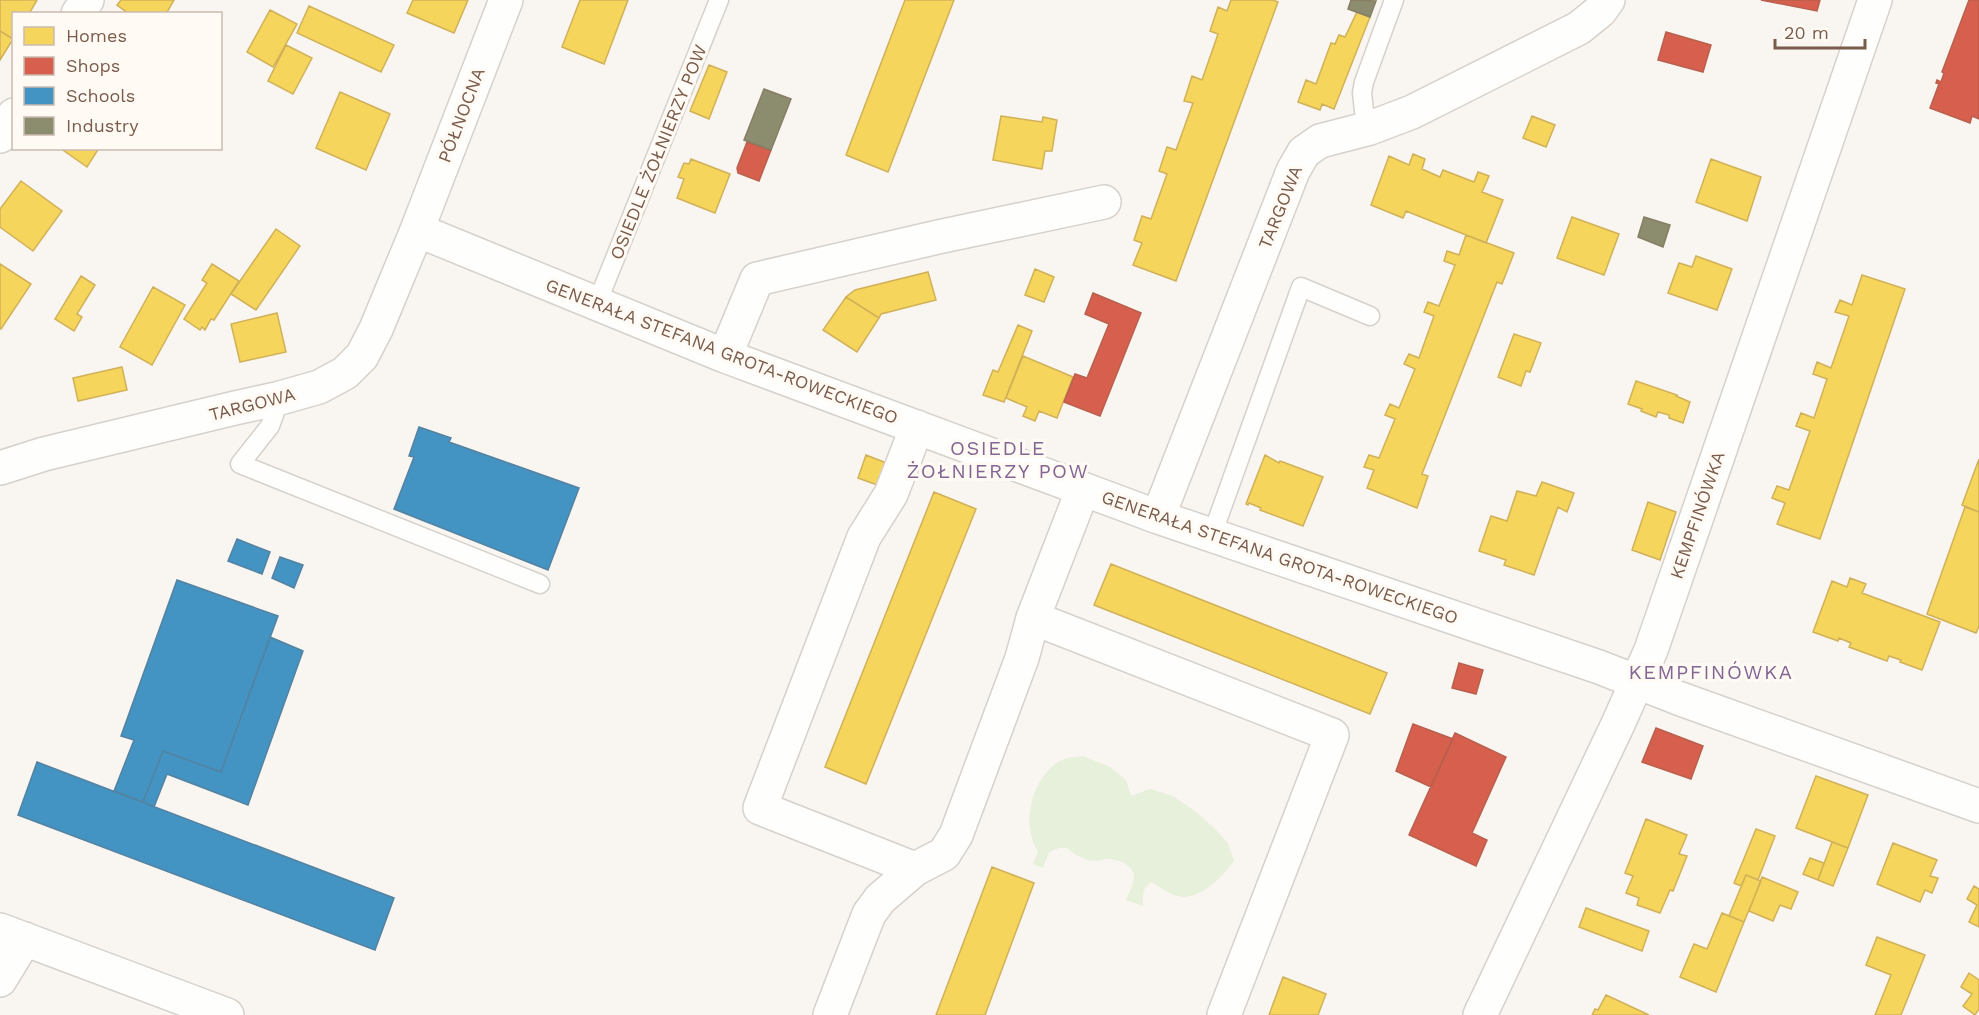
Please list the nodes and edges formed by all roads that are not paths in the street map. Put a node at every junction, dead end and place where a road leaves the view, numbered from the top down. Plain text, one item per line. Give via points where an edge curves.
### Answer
1 (506, 0) edge
2 (719, 0) edge
3 (1394, 0) edge
4 (1608, 0) edge
5 (1875, 0) edge
6 (12, 118) edge
7 (1366, 129) junction
8 (0, 136) edge
9 (1104, 202) dead end
10 (417, 230) junction
11 (597, 303) junction
12 (1370, 316) dead end
13 (725, 356) junction
14 (280, 398) junction
15 (916, 427) junction
16 (0, 468) edge
17 (1083, 489) junction
18 (1158, 517) junction
19 (1212, 535) junction
20 (540, 584) dead end
21 (1033, 618) junction
22 (1637, 682) junction
23 (1979, 806) edge
24 (915, 869) junction
25 (13, 935) edge
26 (0, 980) edge
27 (227, 1015) edge
28 (830, 1015) edge
29 (1224, 1015) edge
30 (1480, 1015) edge

1 - 10 street, PÓŁNOCNA
2 - 11 lane, OSIEDLE ŻOŁNIERZY POW
3 - 7 lane via 1364,82
4 - 7 street, TARGOWA via 1579,28 1412,112
5 - 22 street, KEMPFINÓWKA
6 - 8 street
7 - 18 street, TARGOWA via 1320,141 1304,152 1293,171
9 - 13 street via 757,279
10 - 11 street, GENERAŁA STEFANA GROTA-ROWECKIEGO
10 - 14 street, TARGOWA via 362,356 345,373 319,387
11 - 13 street, GENERAŁA STEFANA GROTA-ROWECKIEGO
12 - 19 lane via 1301,287
13 - 15 street, GENERAŁA STEFANA GROTA-ROWECKIEGO
14 - 16 street, TARGOWA
14 - 20 lane via 270,426 240,464
15 - 17 street, GENERAŁA STEFANA GROTA-ROWECKIEGO
15 - 24 street via 891,494 864,537 760,808
17 - 18 street, GENERAŁA STEFANA GROTA-ROWECKIEGO
17 - 21 street
18 - 19 street, GENERAŁA STEFANA GROTA-ROWECKIEGO
19 - 22 street, GENERAŁA STEFANA GROTA-ROWECKIEGO
21 - 24 street via 1022,658 956,835 944,854
21 - 29 street via 1332,735
22 - 23 street, GENERAŁA STEFANA GROTA-ROWECKIEGO
22 - 30 street, KEMPFINÓWKA
24 - 28 street via 880,899 869,914
25 - 26 street
25 - 27 street

